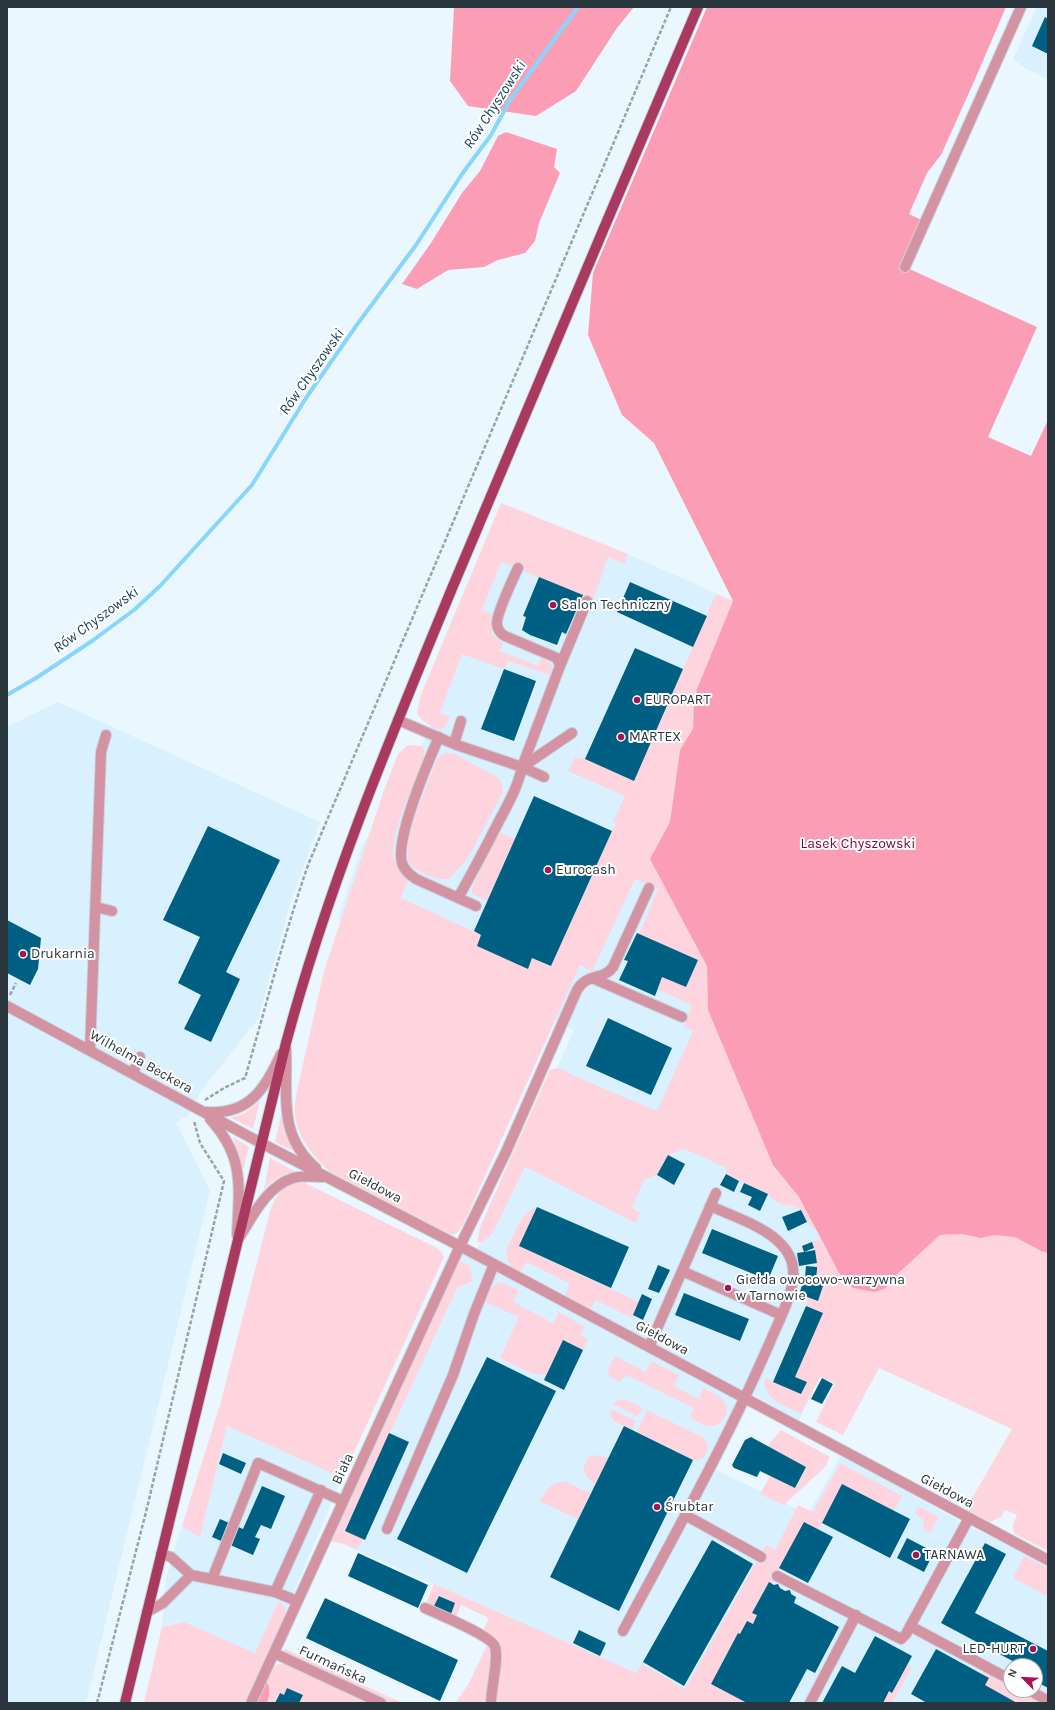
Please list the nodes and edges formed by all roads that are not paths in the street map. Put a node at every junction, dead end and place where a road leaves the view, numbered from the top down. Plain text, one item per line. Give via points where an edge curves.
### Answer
1 (698, 7) edge
2 (1021, 7) edge
3 (905, 267) dead end
4 (518, 568) dead end
5 (587, 601) dead end
6 (560, 666) junction
7 (398, 720) junction
8 (461, 721) dead end
9 (572, 733) dead end
10 (106, 735) dead end
11 (439, 737) junction
12 (454, 744) junction
13 (522, 767) junction
14 (544, 777) dead end
15 (649, 888) dead end
16 (458, 898) junction
17 (476, 906) dead end
18 (96, 907) junction
19 (112, 911) dead end
20 (590, 978) junction
21 (8, 1002) edge
22 (682, 1017) dead end
23 (286, 1043) junction
24 (90, 1050) junction
25 (140, 1057) dead end
26 (133, 1073) junction
27 (203, 1107) junction
28 (261, 1143) junction
29 (328, 1178) junction
30 (716, 1193) dead end
31 (710, 1206) junction
32 (237, 1243) junction
33 (460, 1246) junction
34 (494, 1264) junction
35 (682, 1271) junction
36 (781, 1315) junction
37 (649, 1347) junction
38 (745, 1399) junction
39 (321, 1490) junction
40 (344, 1501) junction
41 (685, 1515) junction
42 (969, 1518) junction
43 (387, 1529) dead end
44 (161, 1554) junction
45 (761, 1557) dead end
46 (1048, 1560) edge
47 (191, 1575) junction
48 (777, 1576) dead end
49 (212, 1579) junction
50 (275, 1592) junction
51 (297, 1601) junction
52 (425, 1608) dead end
53 (146, 1612) junction
54 (856, 1615) junction
55 (910, 1626) junction
56 (623, 1631) dead end
57 (274, 1653) junction
58 (1003, 1676) edge
59 (125, 1703) edge
60 (251, 1703) edge
61 (380, 1703) edge
62 (491, 1703) edge
63 (810, 1703) edge

1 - 7 main road
2 - 3 street
4 - 6 street via 498,617 497,627 505,636 556,658
5 - 6 street
6 - 13 street
7 - 11 street
7 - 23 main road via 321,924
8 - 12 street
9 - 13 street
10 - 18 street via 101,752
11 - 12 street
11 - 16 street via 411,809 401,844 401,859 404,869 416,879
12 - 13 street
13 - 14 street
13 - 16 street via 510,799
15 - 20 street via 614,966 606,974
16 - 17 street
18 - 19 street
18 - 24 street
20 - 22 street
20 - 33 street, Biała via 581,984 578,990 506,1152
21 - 24 street, Wilhelma Beckera
23 - 27 street via 274,1070 247,1104 232,1111 218,1113
23 - 28 main road
23 - 29 street via 289,1131 297,1148
24 - 26 street, Wilhelma Beckera
25 - 26 street
26 - 27 street, Wilhelma Beckera
27 - 28 street, Wilhelma Beckera
27 - 32 street via 232,1150 235,1160 239,1184
28 - 29 street, Giełdowa
28 - 32 main road
29 - 32 street via 294,1178 273,1189
29 - 33 street, Giełdowa
30 - 31 street
31 - 35 street
31 - 36 street via 766,1231 786,1248 794,1267 793,1282
32 - 44 main road
33 - 34 street, Giełdowa
33 - 40 street, Biała
34 - 37 street, Giełdowa
34 - 43 street via 454,1375
35 - 36 street
35 - 37 street
36 - 38 street
37 - 38 street, Giełdowa
38 - 41 street
38 - 42 street, Giełdowa
39 - 40 street
39 - 49 street via 258,1463
39 - 50 street
40 - 51 street, Biała
41 - 45 street
41 - 56 street
42 - 46 street, Giełdowa
42 - 55 street
44 - 47 street via 171,1557
44 - 53 main road
47 - 49 street
47 - 53 street via 163,1603
48 - 54 street
49 - 50 street
50 - 51 street
51 - 57 street, Biała
52 - 62 street via 478,1633 495,1646
53 - 59 main road
54 - 55 street via 901,1639
54 - 63 street
55 - 58 street
57 - 60 street, Biała
57 - 61 street, Furmańska

